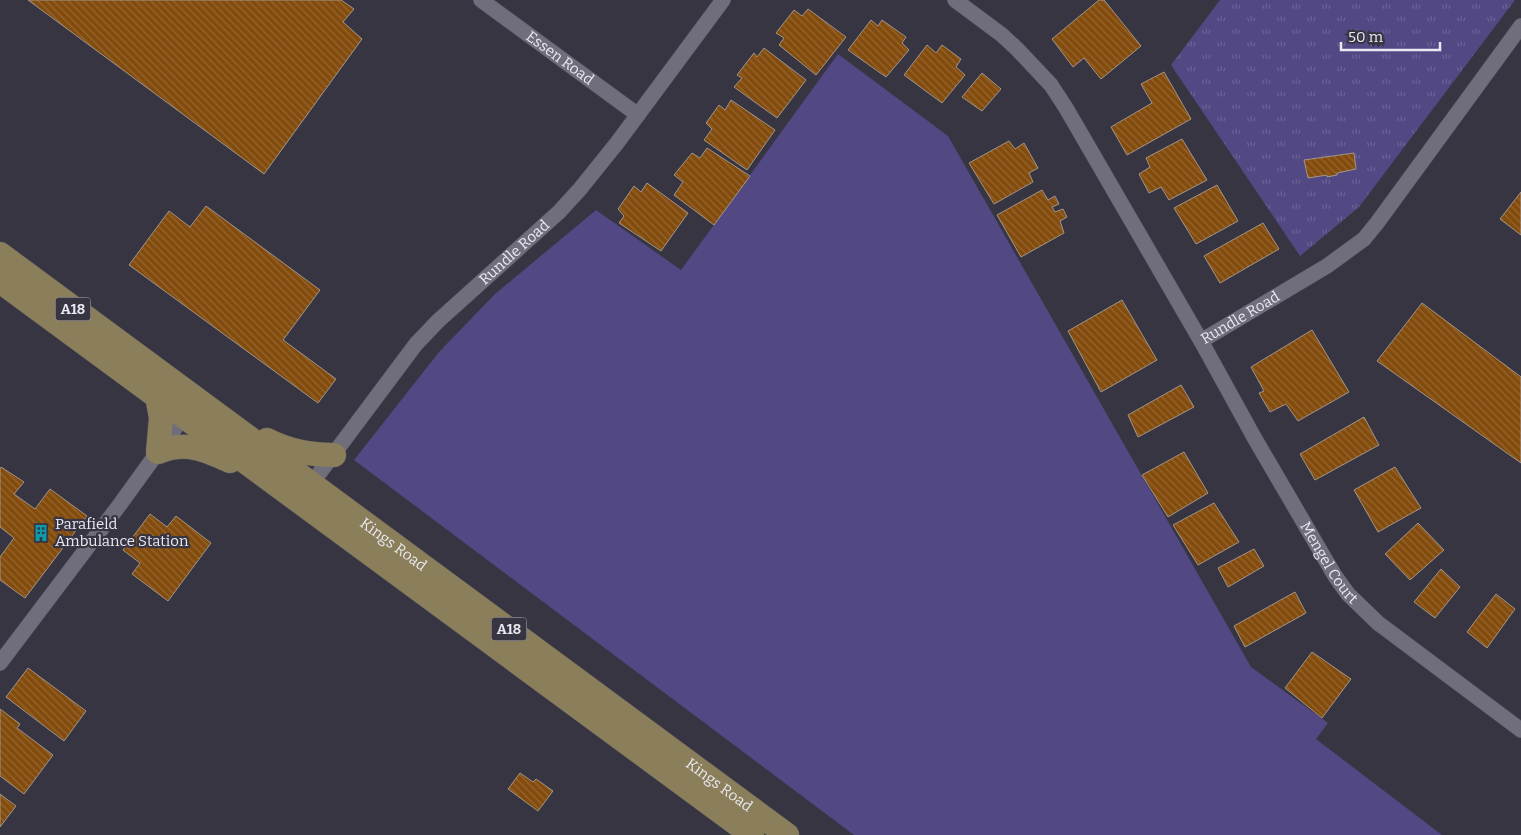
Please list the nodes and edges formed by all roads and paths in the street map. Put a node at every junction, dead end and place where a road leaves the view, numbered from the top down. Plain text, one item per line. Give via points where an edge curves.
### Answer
1 (481, 0) edge
2 (723, 0) edge
3 (955, 0) edge
4 (1521, 26) edge
5 (638, 115) junction
6 (0, 254) edge
7 (0, 281) edge
8 (1201, 342) junction
9 (157, 396) junction
10 (198, 409) junction
11 (158, 452) junction
12 (334, 455) junction
13 (268, 478) junction
14 (305, 492) junction
15 (0, 662) edge
16 (1521, 730) edge
17 (752, 835) edge
18 (787, 835) edge

1 - 5 street, Essen Road
2 - 5 street, Rundle Road
3 - 8 street, Rundle Road via 1002,35 1051,85
4 - 8 street, Rundle Road via 1364,238 1327,266
5 - 12 street, Rundle Road via 559,212 416,344
6 - 10 main road, Kings Road / A18
7 - 9 main road, Kings Road / A18
8 - 16 street, Mengel Court via 1348,594 1378,623
9 - 10 main road, Kings Road / A18
9 - 11 main road via 161,418
10 - 11 street
10 - 12 main road via 280,447 303,453
10 - 13 main road, Kings Road / A18
10 - 14 main road, Kings Road / A18
11 - 13 main road via 178,446 198,448
11 - 15 street
12 - 14 street, Rundle Road
13 - 14 main road, Kings Road / A18
14 - 17 main road, Kings Road / A18
14 - 18 main road, Kings Road / A18

